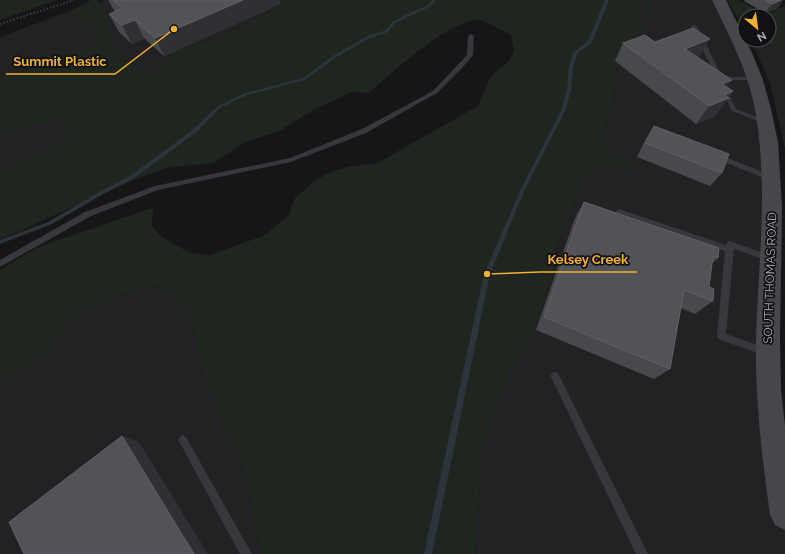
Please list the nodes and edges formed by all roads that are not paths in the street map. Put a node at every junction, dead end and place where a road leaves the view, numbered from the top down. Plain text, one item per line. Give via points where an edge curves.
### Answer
1 (719, 0) edge
2 (694, 26) dead end
3 (471, 36) dead end
4 (754, 79) junction
5 (720, 80) junction
6 (765, 122) junction
7 (713, 155) edge
8 (771, 178) junction
9 (619, 212) edge
10 (730, 249) junction
11 (771, 259) junction
12 (0, 264) edge
13 (768, 353) junction
14 (555, 376) dead end
15 (183, 440) dead end
16 (785, 515) edge
17 (246, 554) edge
18 (642, 554) edge

1 - 4 street, SOUTH THOMAS ROAD
2 - 5 lane
3 - 12 lane via 470,55 435,92 364,131 291,160 157,188 88,214
4 - 5 lane
4 - 6 street, SOUTH THOMAS ROAD
5 - 6 lane via 734,110
6 - 8 street, SOUTH THOMAS ROAD
7 - 8 lane
8 - 11 street, SOUTH THOMAS ROAD
9 - 10 lane
10 - 11 lane via 730,244
10 - 13 lane via 721,336
11 - 13 street, SOUTH THOMAS ROAD
13 - 16 street, SOUTH THOMAS ROAD via 771,435
14 - 18 lane
15 - 17 lane

